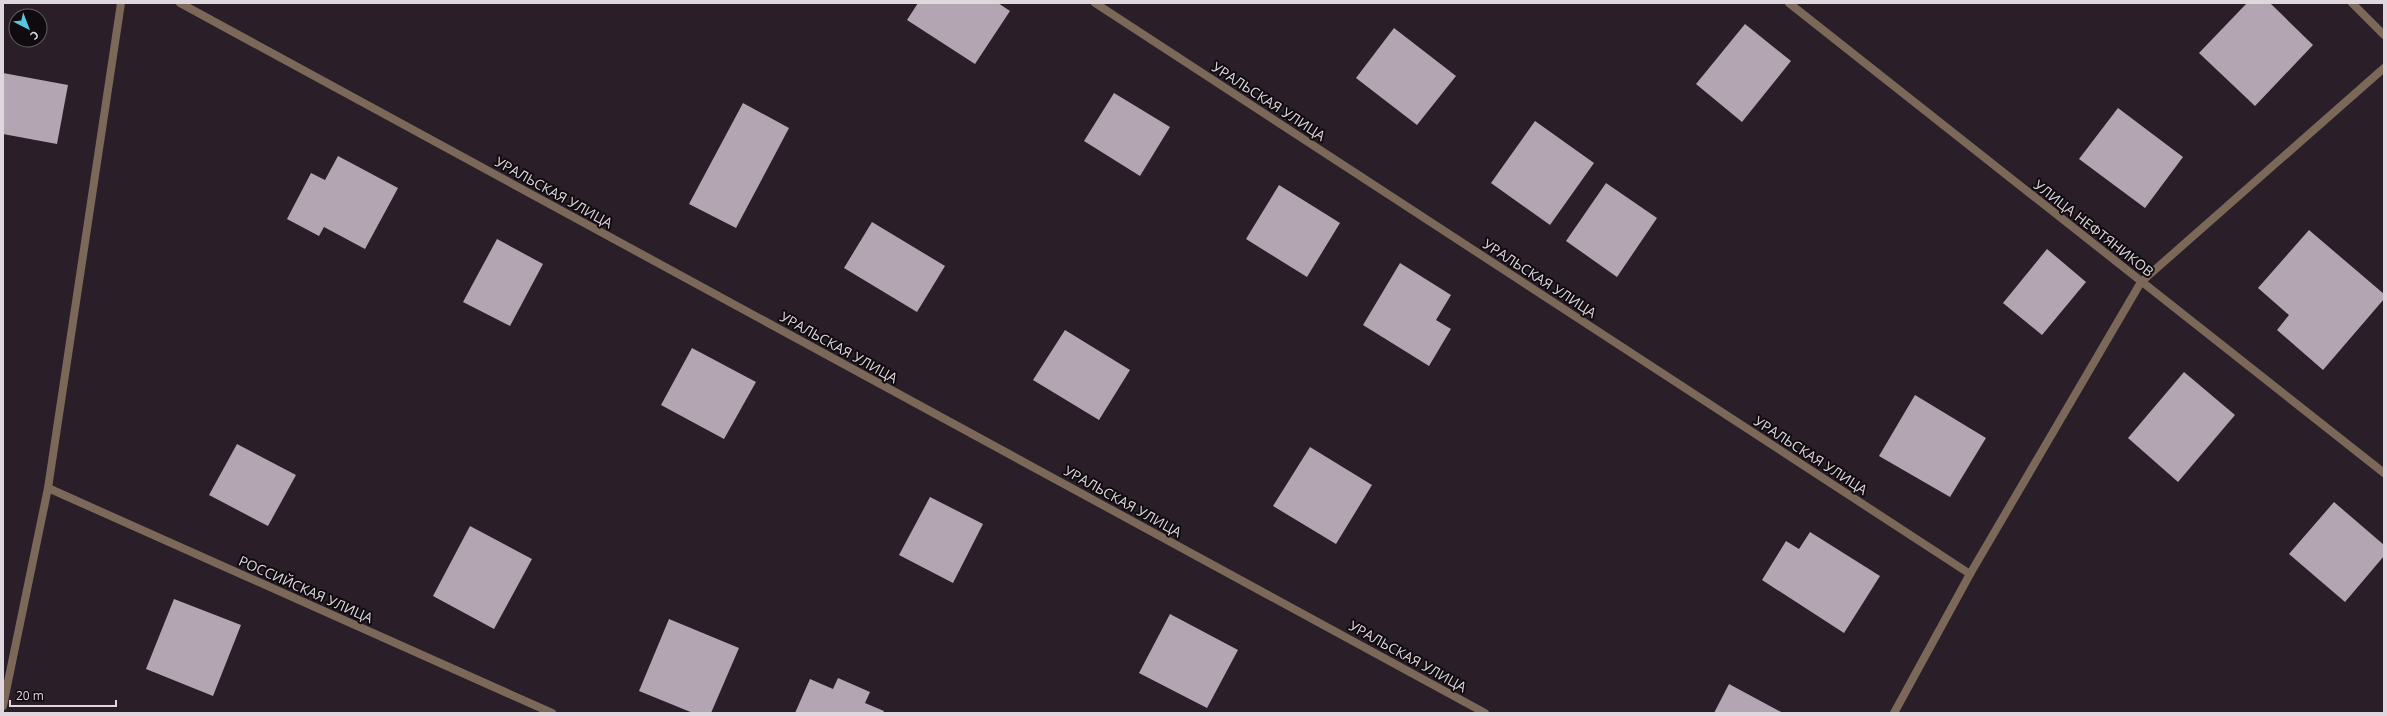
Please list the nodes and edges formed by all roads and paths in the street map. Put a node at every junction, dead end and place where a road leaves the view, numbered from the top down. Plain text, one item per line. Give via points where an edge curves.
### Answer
1 (121, 3) edge
2 (180, 3) edge
3 (1095, 3) edge
4 (1789, 3) edge
5 (2352, 3) edge
6 (2384, 35) edge
7 (2384, 68) edge
8 (2141, 282) junction
9 (2384, 473) edge
10 (48, 488) junction
11 (1970, 574) junction
12 (3, 706) edge
13 (552, 713) edge
14 (1485, 713) edge
15 (1894, 713) edge

1 - 10 street
2 - 14 street, УРАЛЬСКАЯ УЛИЦА
3 - 11 street, УРАЛЬСКАЯ УЛИЦА
4 - 8 street, УЛИЦА НЕФТЯНИКОВ
5 - 6 street
7 - 8 street
8 - 9 street, УЛИЦА НЕФТЯНИКОВ
8 - 11 street
10 - 12 street
10 - 13 street, РОССИЙСКАЯ УЛИЦА
11 - 15 street

